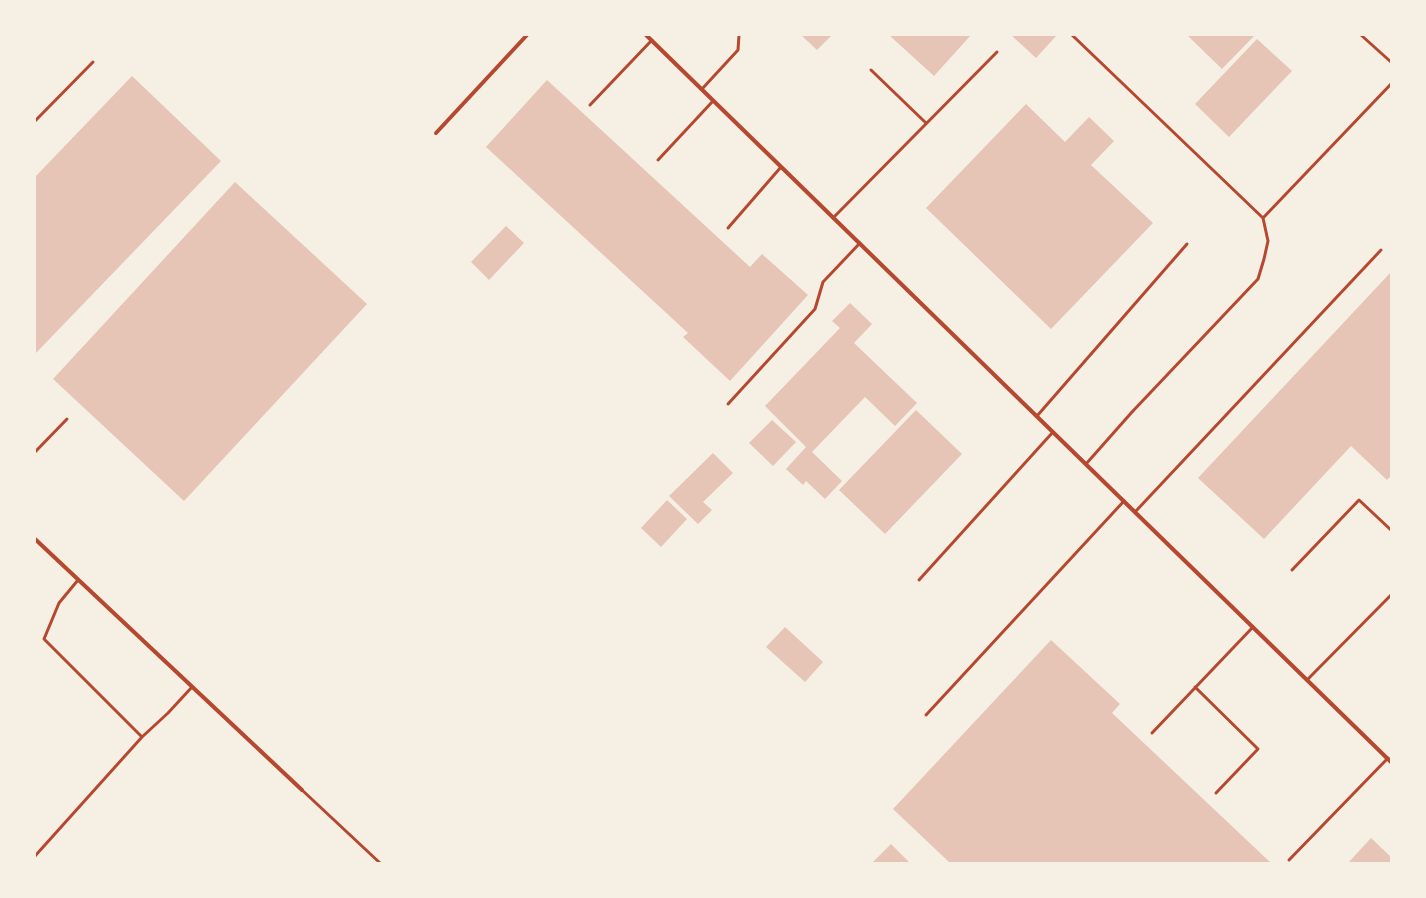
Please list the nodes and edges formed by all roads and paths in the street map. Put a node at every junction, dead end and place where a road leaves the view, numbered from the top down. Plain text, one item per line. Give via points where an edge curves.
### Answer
1 (527, 35) edge
2 (646, 35) edge
3 (739, 35) edge
4 (1072, 35) edge
5 (1361, 35) edge
6 (652, 40) junction
7 (997, 52) dead end
8 (93, 62) dead end
9 (1391, 62) edge
10 (871, 70) dead end
11 (1391, 84) edge
12 (702, 89) junction
13 (714, 101) junction
14 (590, 105) dead end
15 (35, 122) edge
16 (926, 123) junction
17 (436, 133) dead end
18 (658, 160) dead end
19 (781, 167) junction
20 (833, 218) junction
21 (1264, 218) junction
22 (728, 228) dead end
23 (860, 243) junction
24 (1188, 244) dead end
25 (1381, 250) dead end
26 (728, 404) dead end
27 (1037, 416) junction
28 (67, 419) dead end
29 (1053, 432) junction
30 (35, 452) edge
31 (1086, 464) junction
32 (1124, 501) junction
33 (1135, 512) junction
34 (1391, 530) edge
35 (36, 541) edge
36 (1292, 570) dead end
37 (78, 580) junction
38 (919, 580) dead end
39 (1391, 595) edge
40 (1253, 627) junction
41 (1307, 680) junction
42 (192, 687) junction
43 (1195, 687) junction
44 (926, 714) dead end
45 (1152, 734) dead end
46 (142, 737) junction
47 (1389, 760) edge
48 (302, 790) joint
49 (1216, 793) dead end
50 (35, 856) edge
51 (1289, 860) dead end
52 (380, 863) edge

1 - 17 street
2 - 6 street
3 - 12 lane via 738,50
4 - 21 lane
5 - 9 lane
6 - 12 street
6 - 14 lane
7 - 16 lane
8 - 15 lane
10 - 16 lane
11 - 21 lane
12 - 13 street
13 - 18 lane
13 - 19 street
16 - 20 lane
19 - 20 street
19 - 22 lane
20 - 23 street
21 - 31 lane via 1268,241 1258,279
23 - 26 lane via 824,282 815,309
23 - 27 street
24 - 27 lane
25 - 33 lane
27 - 29 street
28 - 30 lane
29 - 31 street
29 - 38 lane
31 - 32 street
32 - 33 street
32 - 44 lane
33 - 40 street
34 - 36 lane via 1358,500
35 - 37 street
37 - 42 street
37 - 46 lane via 59,603 44,639
39 - 41 lane
40 - 41 street
40 - 43 lane
41 - 47 street
42 - 46 lane
42 - 48 street
43 - 45 lane
43 - 49 lane via 1258,749
46 - 50 lane
47 - 51 lane
48 - 52 lane

